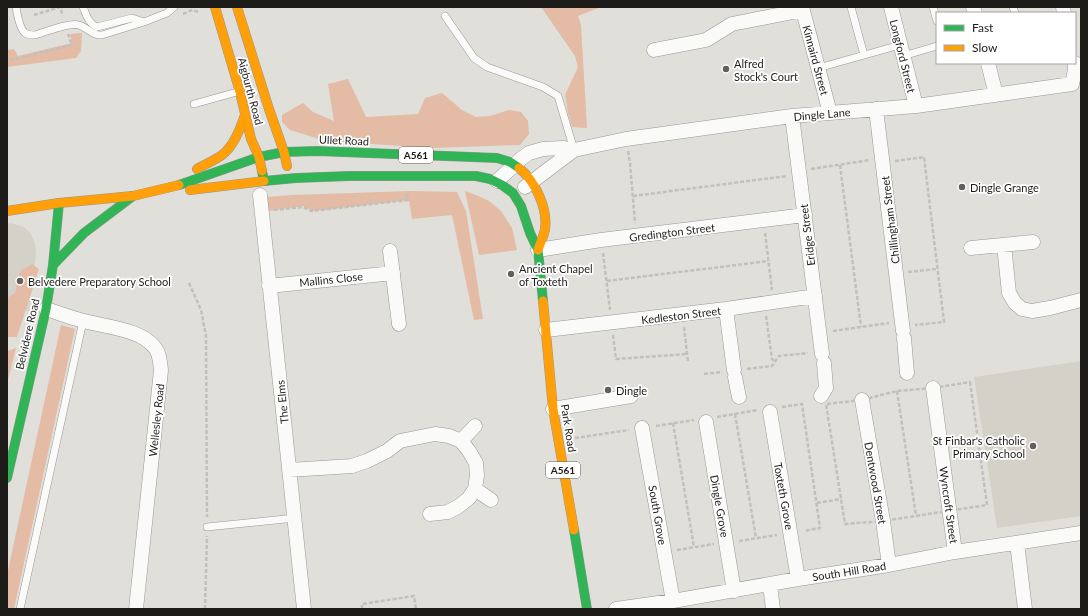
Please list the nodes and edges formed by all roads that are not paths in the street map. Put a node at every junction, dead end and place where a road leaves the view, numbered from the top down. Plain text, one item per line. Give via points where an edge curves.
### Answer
1 (16, 7) edge
2 (83, 7) edge
3 (215, 7) edge
4 (237, 7) edge
5 (851, 7) edge
6 (891, 7) edge
7 (933, 7) edge
8 (173, 8) edge
9 (802, 8) edge
10 (445, 16) dead end
11 (936, 18) edge
12 (144, 22) junction
13 (936, 46) edge
14 (654, 50) dead end
15 (902, 50) junction
16 (864, 55) junction
17 (988, 64) edge
18 (1075, 64) edge
19 (818, 68) junction
20 (1076, 87) edge
21 (240, 92) junction
22 (996, 95) junction
23 (194, 104) dead end
24 (916, 106) junction
25 (876, 109) junction
26 (830, 113) junction
27 (244, 114) junction
28 (792, 116) junction
29 (574, 150) junction
30 (284, 152) junction
31 (259, 157) junction
32 (515, 164) junction
33 (289, 177) junction
34 (264, 181) junction
35 (497, 182) junction
36 (531, 182) junction
37 (176, 186) junction
38 (260, 195) dead end
39 (133, 196) junction
40 (515, 196) junction
41 (58, 203) junction
42 (7, 211) edge
43 (805, 215) junction
44 (1032, 242) dead end
45 (1004, 245) junction
46 (971, 248) dead end
47 (538, 250) junction
48 (390, 251) dead end
49 (53, 265) junction
50 (393, 273) junction
51 (269, 286) junction
52 (815, 296) junction
53 (1081, 300) edge
54 (46, 309) junction
55 (726, 309) junction
56 (83, 321) junction
57 (399, 324) dead end
58 (546, 330) junction
59 (907, 373) dead end
60 (933, 388) dead end
61 (824, 392) dead end
62 (631, 396) dead end
63 (739, 397) dead end
64 (862, 400) dead end
65 (553, 409) junction
66 (772, 410) road end
67 (705, 420) road end
68 (475, 426) dead end
69 (642, 428) road end
70 (461, 441) junction
71 (289, 470) junction
72 (7, 478) edge
73 (475, 489) junction
74 (491, 500) dead end
75 (430, 514) dead end
76 (295, 518) junction
77 (208, 527) road end
78 (1081, 533) edge
79 (1017, 543) junction
80 (956, 552) junction
81 (889, 565) junction
82 (798, 579) junction
83 (770, 585) junction
84 (734, 591) junction
85 (673, 601) junction
86 (20, 609) edge
87 (136, 609) edge
88 (304, 609) edge
89 (587, 609) edge
90 (616, 609) edge
91 (772, 609) edge
92 (1025, 609) edge

1 - 12 lane via 23,30 30,35 73,24 97,36
2 - 12 lane via 87,19 97,27 132,18
3 - 21 main road, Aigburth Road
4 - 30 main road, Aigburth Road
5 - 16 lane
6 - 15 street, Longford Street
7 - 11 lane
8 - 12 lane
9 - 14 street via 732,24 706,40
9 - 19 street, Kinnaird Street
10 - 29 lane via 474,58 486,67 543,87 558,96
13 - 15 lane
15 - 16 lane
15 - 24 street, Longford Street
16 - 19 lane
17 - 22 street
18 - 20 street
19 - 26 street, Kinnaird Street
20 - 22 street, Dingle Lane
21 - 23 lane
21 - 27 main road, Aigburth Road
22 - 24 street, Dingle Lane
24 - 25 street, Dingle Lane
25 - 26 street, Dingle Lane
25 - 59 street, Chillingham Street
26 - 28 street, Dingle Lane
27 - 31 main road, Aigburth Road
27 - 37 main road via 237,135 227,150 183,178
28 - 29 street, Dingle Lane via 626,139
28 - 43 street, Eridge Street
29 - 32 street, Dingle Lane via 543,149 529,153
29 - 36 street, Dingle Lane
30 - 31 main road, Ullet Road / A561
30 - 32 main road, Ullet Road / A561 via 497,158
30 - 33 main road, Aigburth Road
31 - 34 main road, Aigburth Road
31 - 37 main road, Ullet Road
32 - 35 street, Dingle Lane
32 - 36 main road, Park Road / A561
33 - 34 main road, Ullet Road / A561
33 - 35 main road, Ullet Road / A561 via 476,176
34 - 37 main road, Ullet Road via 186,191
35 - 40 main road, Park Road / A561
36 - 40 street, Dingle Lane
36 - 47 main road, Park Road / A561 via 543,208 545,226
37 - 39 main road, Ullet Road
38 - 51 street, The Elms
39 - 41 main road, Ullet Road
39 - 49 main road via 84,234
40 - 47 main road, Park Road / A561
41 - 42 main road, Ullet Road
41 - 49 main road, Belvidere Road
43 - 47 street, Gredington Street
43 - 52 street, Eridge Street
44 - 45 street
45 - 46 street
45 - 53 street via 1009,293 1022,309 1032,311
47 - 58 main road, Park Road / A561
48 - 50 street
49 - 54 main road, Belvidere Road
50 - 51 street, Mallins Close
50 - 57 street
51 - 71 street, The Elms
52 - 55 street, Kedleston Street
52 - 61 street, Eridge Street via 823,356
54 - 56 street, Wellesley Road
54 - 72 main road, Belvidere Road
55 - 58 street, Kedleston Street
55 - 63 street
56 - 86 lane
56 - 87 street, Wellesley Road via 135,334 156,349 160,359 161,370
58 - 65 main road, Park Road / A561
60 - 80 street, Wyncroft Street
62 - 65 street
64 - 81 street, Dentwood Street
65 - 89 main road, Park Road / A561
66 - 82 street, Toxteth Grove
67 - 84 street, Dingle Grove
68 - 70 street
69 - 85 street, South Grove
70 - 71 street via 435,434 400,441 368,461 352,466
70 - 73 street via 476,462
71 - 76 street, The Elms
73 - 74 street
73 - 75 street via 459,506 448,512
76 - 77 lane
76 - 88 street, The Elms
78 - 79 street, South Hill Road
79 - 80 street, South Hill Road
79 - 92 street
80 - 81 street, South Hill Road
81 - 82 street, South Hill Road
82 - 83 street, South Hill Road
83 - 84 street, South Hill Road
83 - 91 street
84 - 85 street, South Hill Road
85 - 90 street, South Hill Road

